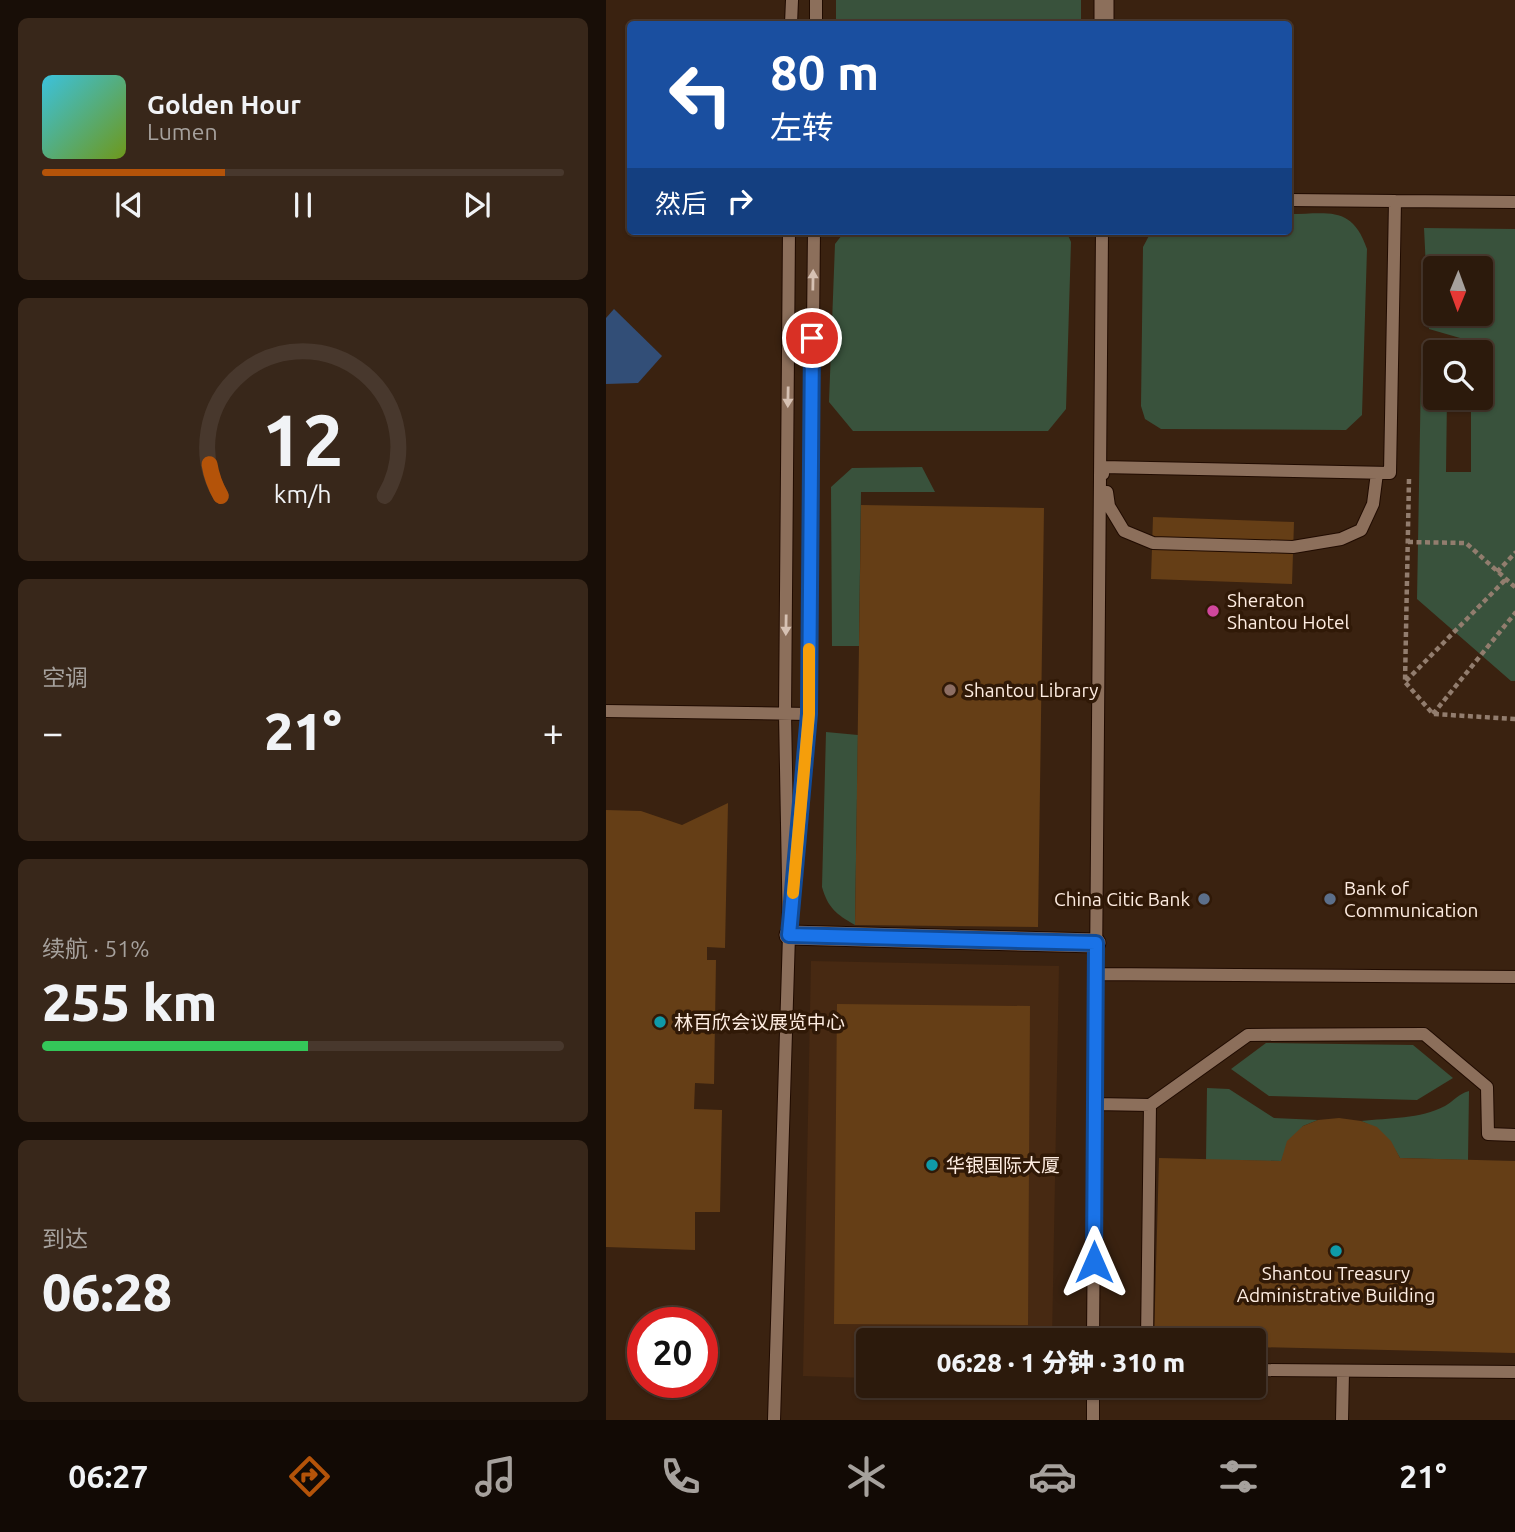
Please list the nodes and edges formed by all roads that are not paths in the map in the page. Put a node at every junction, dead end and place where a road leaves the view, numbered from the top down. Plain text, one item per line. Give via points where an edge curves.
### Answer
1 (792, 0) edge
2 (816, 0) edge
3 (1104, 0) edge
4 (791, 21) edge
5 (816, 21) edge
6 (1104, 21) edge
7 (1292, 200) edge
8 (1395, 201) junction
9 (1515, 202) edge
10 (789, 235) edge
11 (814, 235) edge
12 (1102, 235) edge
13 (1102, 467) junction
14 (1377, 473) junction
15 (606, 711) edge
16 (785, 713) junction
17 (809, 714) junction
18 (789, 935) junction
19 (1096, 943) junction
20 (1095, 974) junction
21 (1515, 977) edge
22 (1095, 1104) junction
23 (1150, 1105) junction
24 (1515, 1135) edge
25 (1093, 1328) edge
26 (1147, 1328) edge
27 (1266, 1370) edge
28 (1343, 1371) junction
29 (1515, 1372) edge
30 (1093, 1398) edge
31 (774, 1420) edge
32 (1093, 1420) edge
33 (1342, 1420) edge

1 - 4 lane
2 - 5 lane
3 - 6 street
7 - 8 lane
8 - 9 lane
8 - 14 lane via 1390,473
10 -> 16 lane
17 -> 11 lane
12 - 13 lane
13 - 14 lane
13 - 14 lane via 1109,506 1124,531 1153,543 1293,547 1341,539 1361,530 1373,504
13 - 19 lane
15 - 16 lane
16 - 17 lane
16 - 18 lane
17 - 18 lane
18 - 19 street
18 - 31 lane
19 - 20 lane
20 - 21 lane
20 - 22 lane
22 - 23 lane
22 - 25 lane
23 - 24 lane via 1248,1035 1424,1034 1487,1087 1488,1134
23 - 26 lane
27 - 28 lane
28 - 29 lane
28 - 33 lane
30 - 32 lane

